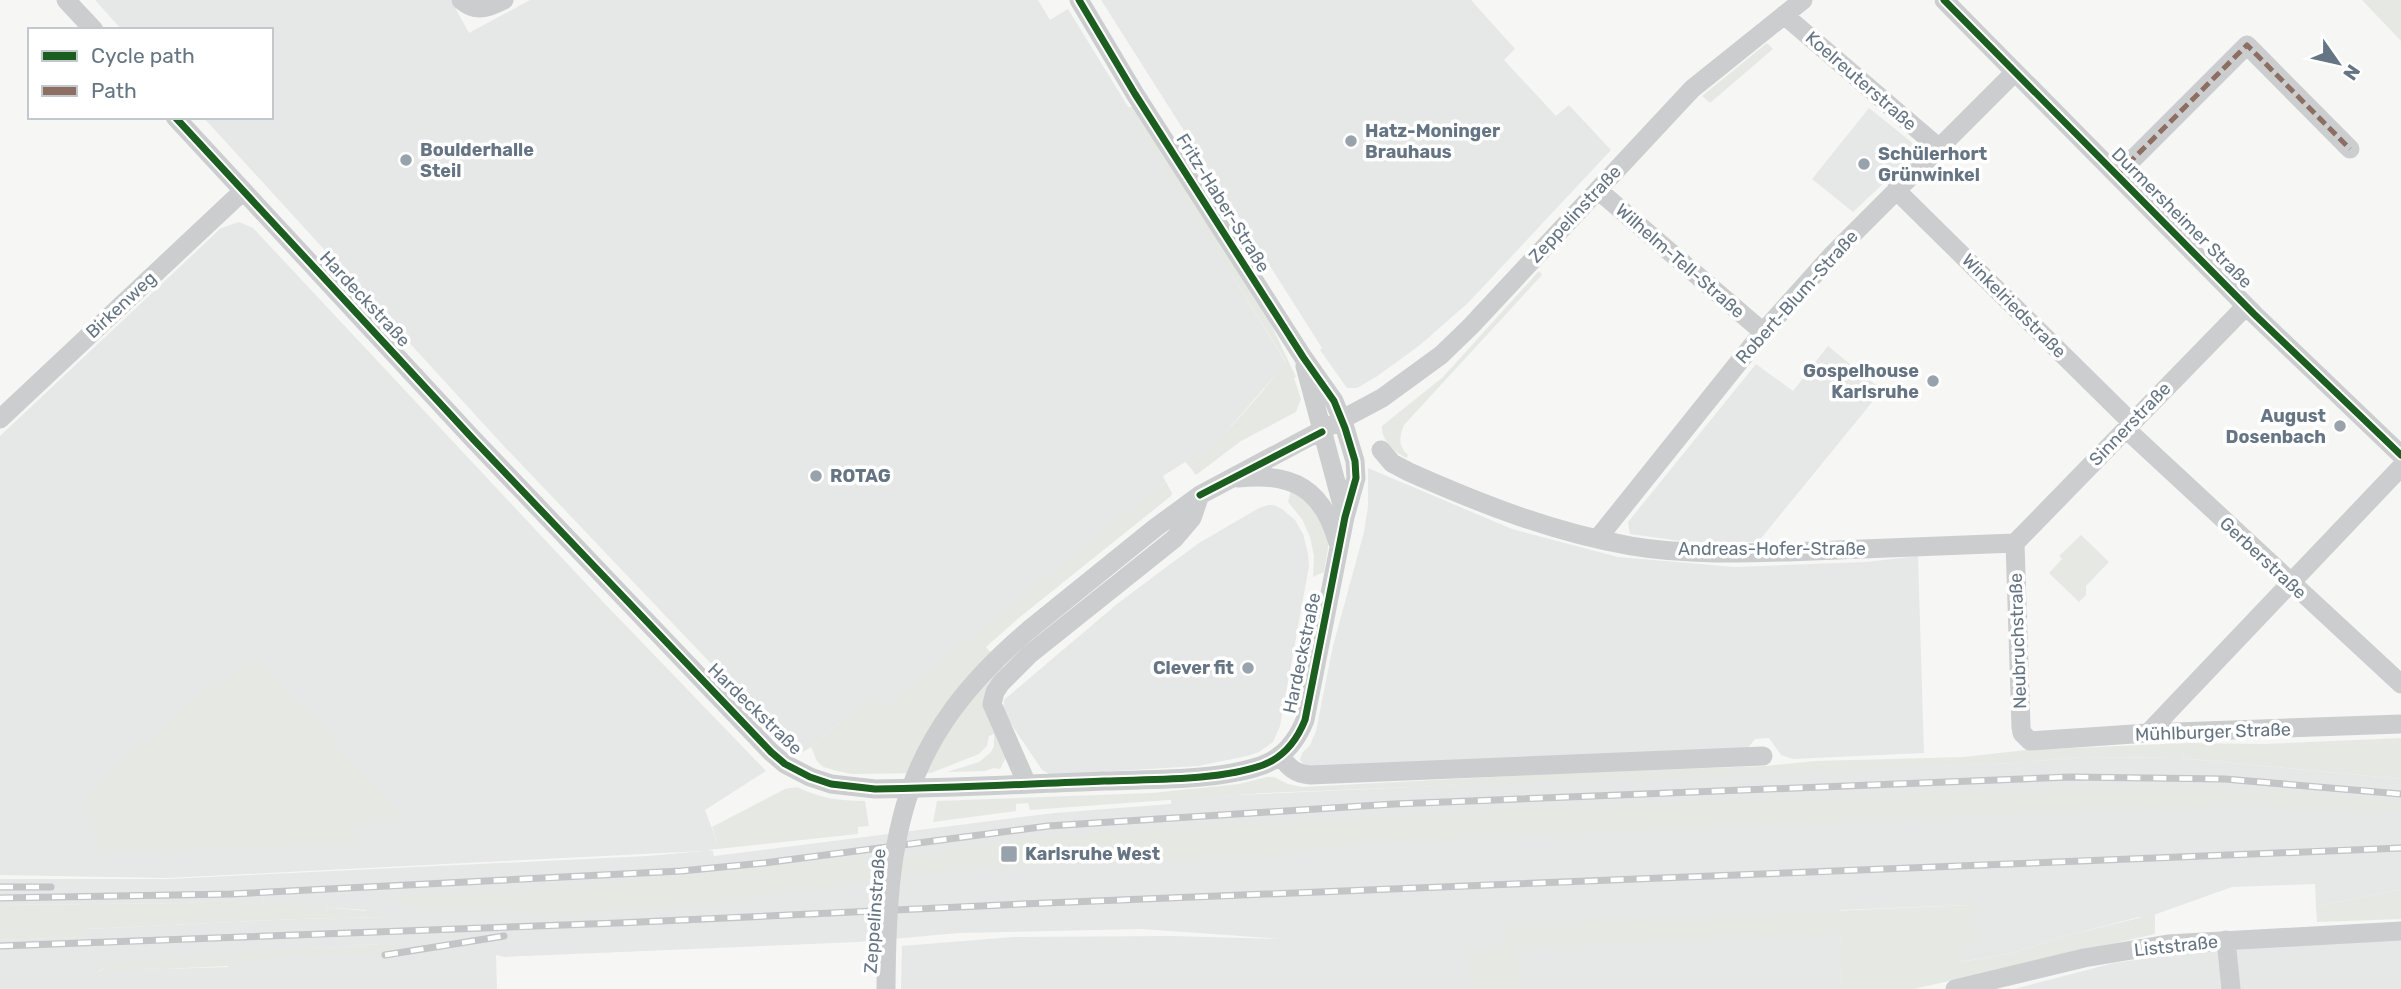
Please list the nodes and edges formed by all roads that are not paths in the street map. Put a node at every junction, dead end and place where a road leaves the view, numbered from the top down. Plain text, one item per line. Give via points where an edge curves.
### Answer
1 (66, 0) edge
2 (461, 0) edge
3 (504, 0) edge
4 (1079, 0) edge
5 (1803, 0) edge
6 (1944, 0) edge
7 (1784, 15) junction
8 (91, 28) edge
9 (2015, 72) junction
10 (178, 119) edge
11 (1938, 148) junction
12 (2350, 149) dead end
13 (2117, 175) junction
14 (1598, 190) junction
15 (1896, 190) junction
16 (243, 191) junction
17 (2246, 306) junction
18 (1763, 332) junction
19 (1303, 357) junction
20 (0, 419) edge
21 (1343, 421) junction
22 (2129, 426) junction
23 (1322, 432) junction
24 (1381, 450) dead end
25 (2401, 455) edge
26 (2401, 467) edge
27 (1226, 480) junction
28 (1200, 495) junction
29 (1345, 517) junction
30 (1598, 538) junction
31 (2015, 543) junction
32 (1340, 548) junction
33 (2290, 584) junction
34 (2401, 684) edge
35 (2401, 724) edge
36 (2148, 733) junction
37 (2026, 738) joint
38 (1280, 755) junction
39 (1763, 756) dead end
40 (1027, 784) junction
41 (2401, 931) edge
42 (2226, 940) junction
43 (886, 989) edge
44 (1958, 989) edge
45 (2231, 989) edge

1 - 8 street
2 - 3 street via 478,9
4 - 19 street, Fritz-Haber-Straße
5 - 7 street, Zeppelinstraße
6 - 9 street, Durmersheimer Straße
7 - 11 street, Koelreuterstraße
7 - 14 street, Zeppelinstraße via 1692,89
9 - 11 street, Robert-Blum-Straße
9 - 13 street, Durmersheimer Straße
10 - 16 street, Hardeckstraße
11 - 15 street, Robert-Blum-Straße
12 - 13 street via 2247,45
13 - 17 street, Durmersheimer Straße
14 - 18 street, Wilhelm-Tell-Straße
14 - 21 street, Zeppelinstraße via 1441,355
15 - 18 street, Robert-Blum-Straße
15 - 22 street, Winkelriedstraße
16 - 20 street, Birkenweg
16 - 40 street, Hardeckstraße via 599,573 785,764 831,784 857,788
17 - 22 street, Sinnerstraße
17 - 25 street, Durmersheimer Straße
18 - 30 street, Robert-Blum-Straße
19 - 21 street, Fritz-Haber-Straße
19 - 23 street, Fritz-Haber-Straße
21 - 23 street, Zeppelinstraße
21 - 29 street, Hardeckstraße via 1356,478
22 - 31 street, Sinnerstraße
22 - 33 street, Gerberstraße
23 - 27 street, Zeppelinstraße
23 - 29 street, Hardeckstraße
24 - 30 street, Andreas-Hofer-Straße via 1392,463 1467,497 1524,519
26 - 33 street
27 - 28 street, Zeppelinstraße
27 - 32 street via 1261,477 1304,489 1330,517
28 - 40 street via 1188,524 1174,539 1030,654 995,692 992,704
28 - 43 street, Zeppelinstraße, bridge via 1013,643 953,707 908,793 893,854
29 - 32 street, Hardeckstraße
30 - 31 street, Andreas-Hofer-Straße via 1666,550 1751,553
31 - 37 street, Neubruchstraße via 2021,727
32 - 38 street, Hardeckstraße via 1306,720
33 - 34 street, Gerberstraße
33 - 36 street
35 - 36 street, Mühlburger Straße
36 - 37 street, Mühlburger Straße via 2036,742
38 - 39 street via 1293,771 1310,775
38 - 40 street, Hardeckstraße via 1248,769 1206,775
41 - 42 street, Liststraße
42 - 44 street, Liststraße via 2084,958
42 - 45 street

